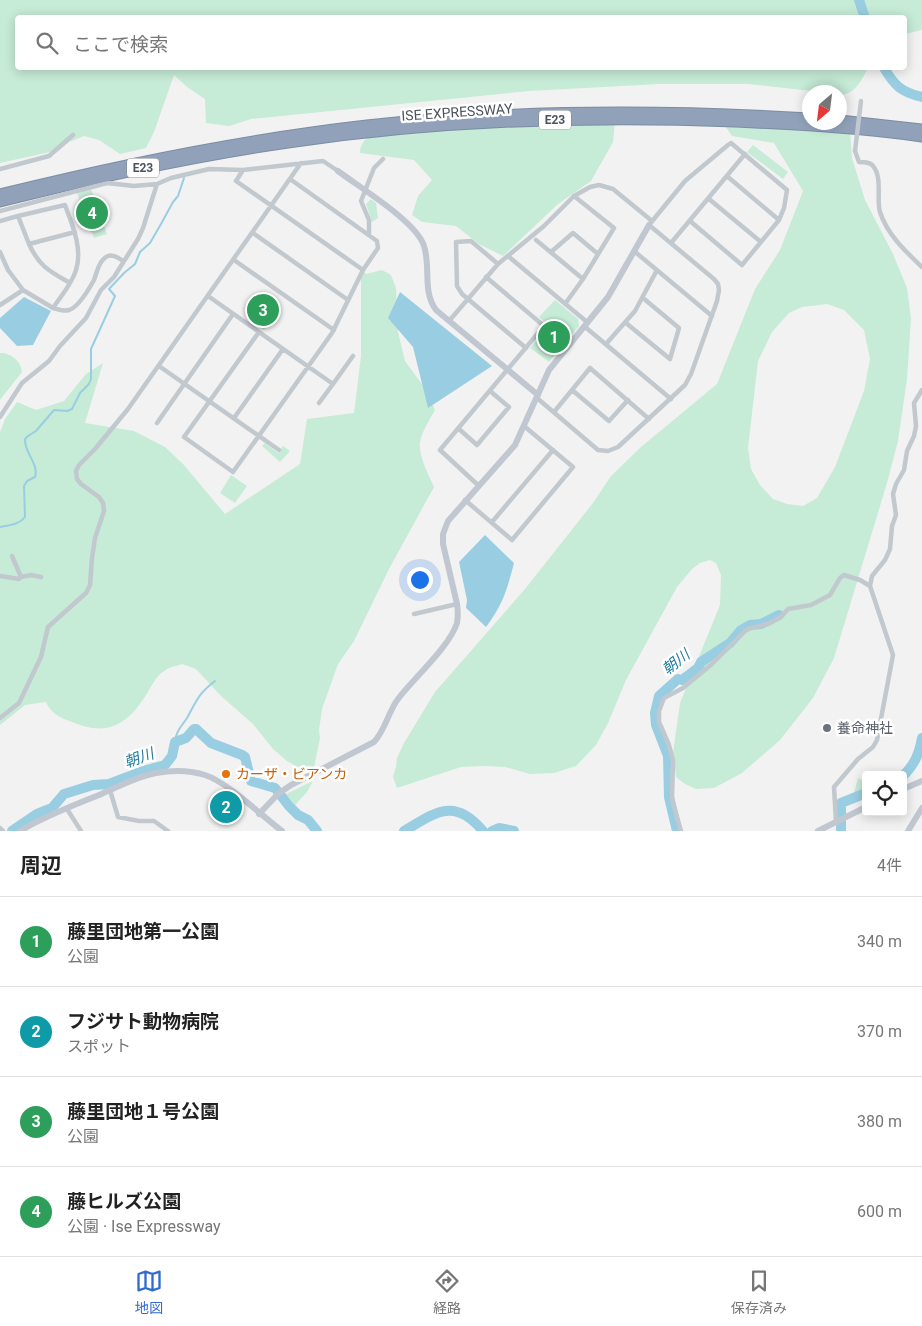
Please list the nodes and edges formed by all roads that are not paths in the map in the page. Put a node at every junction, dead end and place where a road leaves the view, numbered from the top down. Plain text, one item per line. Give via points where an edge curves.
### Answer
1 (861, 101) dead end
2 (847, 121) edge
3 (802, 122) edge
4 (847, 127) edge
5 (922, 129) edge
6 (73, 136) dead end
7 (922, 137) edge
8 (288, 139) junction
9 (745, 154) junction
10 (383, 158) dead end
11 (301, 163) junction
12 (0, 169) edge
13 (243, 170) junction
14 (338, 172) joint
15 (728, 177) junction
16 (290, 179) junction
17 (157, 184) junction
18 (364, 190) junction
19 (0, 194) edge
20 (574, 196) junction
21 (709, 199) junction
22 (272, 206) junction
23 (1, 208) edge
24 (18, 216) junction
25 (6, 219) junction
26 (779, 220) junction
27 (0, 221) edge
28 (690, 221) junction
29 (651, 223) junction
30 (75, 232) junction
31 (253, 233) junction
32 (369, 235) junction
33 (536, 240) dead end
34 (761, 242) junction
35 (671, 243) junction
36 (29, 244) junction
37 (634, 251) junction
38 (0, 252) edge
39 (551, 252) junction
40 (598, 254) junction
41 (508, 256) junction
42 (234, 260) junction
43 (123, 261) junction
44 (498, 264) junction
45 (922, 267) edge
46 (363, 270) junction
47 (657, 270) junction
48 (486, 277) junction
49 (583, 278) junction
50 (70, 283) junction
51 (23, 290) junction
52 (208, 296) junction
53 (643, 298) junction
54 (468, 299) junction
55 (348, 300) junction
56 (565, 304) junction
57 (0, 305) edge
58 (53, 308) junction
59 (233, 314) junction
60 (712, 316) junction
61 (449, 321) junction
62 (626, 323) junction
63 (585, 324) junction
64 (334, 330) junction
65 (259, 332) junction
66 (606, 344) junction
67 (526, 348) junction
68 (283, 349) junction
69 (353, 356) dead end
70 (159, 366) junction
71 (308, 366) junction
72 (508, 370) junction
73 (184, 384) junction
74 (333, 384) junction
75 (572, 390) junction
76 (922, 390) edge
77 (490, 391) junction
78 (537, 397) junction
79 (671, 398) junction
80 (628, 400) junction
81 (209, 401) junction
82 (319, 403) dead end
83 (554, 412) junction
84 (0, 418) edge
85 (234, 418) junction
86 (649, 419) junction
87 (157, 423) dead end
88 (524, 426) junction
89 (459, 429) junction
90 (259, 436) junction
91 (280, 450) dead end
92 (553, 450) junction
93 (479, 486) junction
94 (466, 500) junction
95 (492, 522) junction
96 (12, 556) dead end
97 (0, 576) edge
98 (21, 577) junction
99 (40, 577) dead end
100 (870, 586) junction
101 (457, 604) junction
102 (414, 614) dead end
103 (0, 718) edge
104 (922, 781) edge
105 (907, 787) edge
106 (110, 790) junction
107 (922, 808) edge
108 (67, 809) junction
109 (862, 809) edge
110 (259, 814) junction
111 (839, 820) junction
112 (0, 828) edge
113 (3, 831) edge
114 (20, 831) edge
115 (80, 831) edge
116 (168, 831) edge
117 (282, 831) edge
118 (682, 831) edge
119 (818, 831) edge
120 (908, 831) edge

1 - 45 street, bridge via 855,151 859,162 868,162 874,167 880,212 899,244
2 - 5 highway
3 - 8 highway, ISE EXPRESSWAY / E23 via 622,111 565,112 426,124 367,125
4 - 7 highway, ISE EXPRESSWAY / E23
6 - 12 street via 49,156
8 - 19 highway, ISE EXPRESSWAY / E23 via 193,150
8 - 23 highway, ISE EXPRESSWAY / E23 via 131,170
9 - 15 street
9 - 26 street via 787,190
9 - 29 street via 728,144 685,181
10 - 18 street via 374,168
11 - 13 street
11 - 14 street via 323,161
11 - 16 street
13 - 17 street via 209,169
13 - 22 street via 236,181
14 - 18 street
15 - 21 street
15 - 26 street
16 - 22 street
16 - 32 street
17 - 23 street via 107,183
17 - 43 street via 144,228
18 - 32 street via 362,201 369,220
18 - 61 street via 412,227 421,238 430,299 436,310
20 - 29 street via 590,187 606,186
20 - 40 street via 614,228
20 - 41 street
21 - 28 street
21 - 34 street
22 - 31 street
22 - 46 street
23 - 25 street
24 - 25 street
24 - 30 street via 65,204
24 - 36 street
25 - 27 street
26 - 34 street
28 - 34 street via 742,264
28 - 35 street
29 - 35 street
29 - 37 street
30 - 36 street
30 - 50 street via 77,269
31 - 42 street
31 - 55 street
32 - 46 street via 377,241 378,248
33 - 39 street
35 - 60 street via 718,284
36 - 50 street via 45,269
37 - 47 street
37 - 63 street via 608,297
38 - 51 street
39 - 40 street via 573,233
39 - 49 street
40 - 49 street
41 - 44 street
41 - 56 street
42 - 52 street
42 - 64 street
43 - 58 street via 108,256 75,307 62,311
43 - 84 street via 101,290 86,318 49,361 22,383
44 - 48 street
44 - 54 street via 471,241 456,242 457,286
46 - 55 street
47 - 53 street
47 - 60 street
48 - 54 street
48 - 67 street via 544,326
49 - 56 street
50 - 58 street
51 - 57 street
51 - 58 street
52 - 59 street
52 - 70 street
53 - 62 street
53 - 62 street via 680,328 670,359
54 - 61 street
54 - 67 street
55 - 64 street
56 - 63 street
59 - 65 street
59 - 73 street
60 - 79 street via 688,380
61 - 72 street
62 - 66 street
63 - 66 street
63 - 78 street via 549,370
64 - 71 street
65 - 68 street
65 - 81 street
66 - 79 street
67 - 72 street
68 - 71 street
68 - 85 street
69 - 74 street
70 - 73 street
70 - 103 street via 76,471 81,484 99,497 104,511 95,538 90,585 86,593 48,626 41,657 19,703
71 - 74 street
71 - 90 street
72 - 77 street
72 - 78 street
73 - 81 street
73 - 87 street
74 - 82 street
75 - 80 street via 609,421
75 - 80 street via 590,368
75 - 83 street
76 - 100 street via 914,403 914,436 904,470 896,484 896,515 890,549 872,576
77 - 89 street
77 - 89 street via 509,407 477,445
78 - 83 street
78 - 88 street
79 - 86 street
80 - 86 street
81 - 85 street
81 - 90 street via 184,437 233,472
83 - 86 street via 603,452 618,447
85 - 90 street
88 - 92 street
88 - 93 street via 510,452
89 - 93 street via 440,450
90 - 91 street
92 - 95 street
92 - 95 street via 573,467 512,540
93 - 94 street
94 - 95 street
94 - 101 street via 450,517 442,539
96 - 98 street
97 - 98 street
98 - 99 street
100 - 111 street via 894,655 877,740 834,786
100 - 118 street via 844,575 830,595 811,605 788,609 768,624 747,629 712,664 683,688 664,698 659,722 673,760 672,799
101 - 102 street
101 - 110 street via 458,619 452,634 396,701 378,738 369,746 280,792
104 - 105 street
106 - 108 street
106 - 110 street via 154,773 192,772 220,783
106 - 116 street via 118,817 154,821
107 - 120 street
108 - 114 street
108 - 115 street
109 - 111 street
110 - 117 street
111 - 119 street
112 - 113 street

